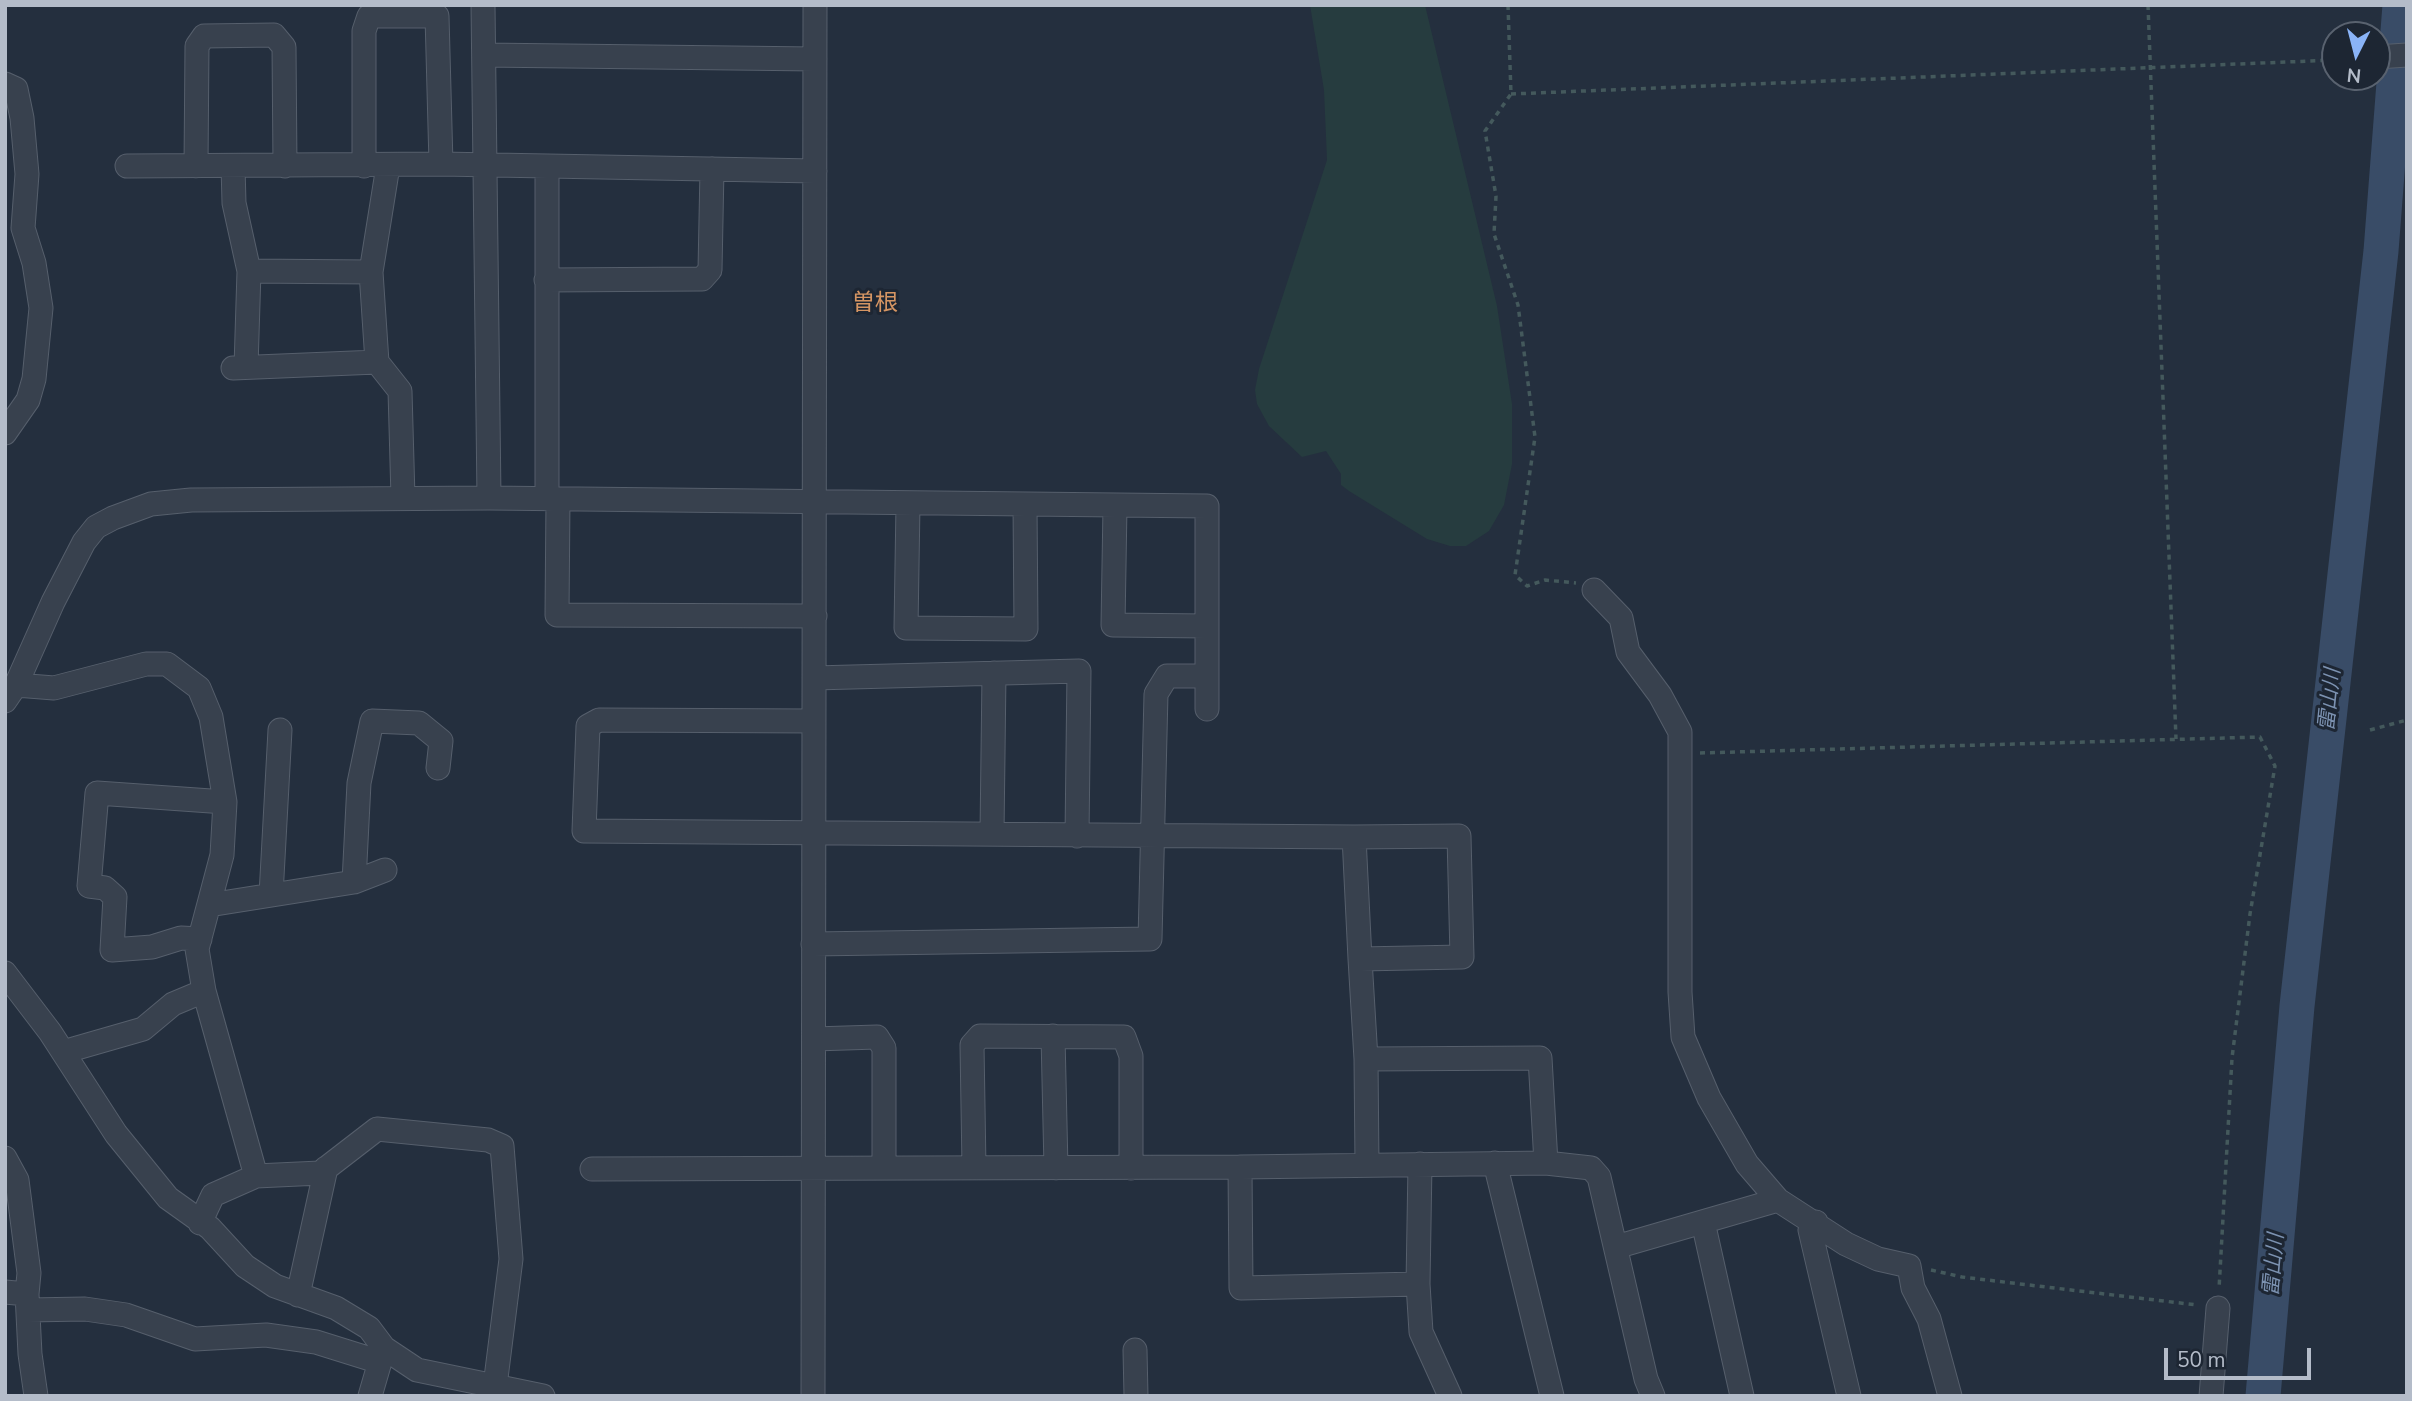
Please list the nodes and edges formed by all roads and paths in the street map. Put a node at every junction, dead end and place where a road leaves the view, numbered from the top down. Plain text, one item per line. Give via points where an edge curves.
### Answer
1 (483, 5) edge
2 (815, 5) edge
3 (1508, 5) edge
4 (2148, 5) edge
5 (380, 11) edge
6 (484, 55) junction
7 (815, 59) junction
8 (2321, 60) edge
9 (2150, 65) junction
10 (5, 84) edge
11 (1511, 94) junction
12 (441, 164) junction
13 (127, 166) dead end
14 (196, 166) junction
15 (233, 166) junction
16 (285, 166) junction
17 (364, 166) junction
18 (388, 166) junction
19 (486, 166) junction
20 (547, 167) junction
21 (712, 169) junction
22 (815, 171) junction
23 (248, 271) junction
24 (371, 272) junction
25 (546, 280) junction
26 (377, 362) junction
27 (5, 433) edge
28 (403, 498) junction
29 (489, 498) junction
30 (552, 499) junction
31 (815, 503) junction
32 (908, 504) junction
33 (1025, 505) junction
34 (1115, 506) junction
35 (1594, 590) joint
36 (815, 616) junction
37 (1207, 626) junction
38 (994, 673) junction
39 (1207, 676) junction
40 (814, 678) junction
41 (11, 693) edge
42 (1207, 709) dead end
43 (2407, 720) edge
44 (814, 721) junction
45 (280, 730) dead end
46 (2370, 730) dead end
47 (2176, 739) junction
48 (1681, 754) junction
49 (438, 768) dead end
50 (225, 802) junction
51 (814, 831) junction
52 (992, 834) junction
53 (1077, 836) junction
54 (1153, 837) junction
55 (1354, 837) junction
56 (385, 870) dead end
57 (354, 882) junction
58 (271, 895) junction
59 (209, 905) junction
60 (200, 939) junction
61 (813, 944) junction
62 (1360, 959) junction
63 (5, 973) edge
64 (204, 991) junction
65 (1054, 1036) junction
66 (814, 1039) junction
67 (63, 1052) junction
68 (1366, 1059) junction
69 (5, 1158) edge
70 (1495, 1163) junction
71 (1545, 1163) junction
72 (1420, 1164) junction
73 (1367, 1165) junction
74 (1240, 1167) junction
75 (326, 1168) junction
76 (884, 1168) junction
77 (974, 1168) junction
78 (1056, 1168) junction
79 (1131, 1168) junction
80 (592, 1169) dead end
81 (814, 1169) junction
82 (256, 1176) junction
83 (1777, 1200) junction
84 (1703, 1222) junction
85 (1816, 1222) junction
86 (200, 1223) junction
87 (1616, 1247) junction
88 (1909, 1266) junction
89 (1418, 1284) junction
90 (298, 1295) junction
91 (20, 1299) edge
92 (2218, 1308) junction
93 (1135, 1350) dead end
94 (382, 1355) junction
95 (500, 1390) edge
96 (36, 1396) edge
97 (370, 1396) edge
98 (544, 1396) edge
99 (813, 1396) edge
100 (1136, 1396) edge
101 (1450, 1396) edge
102 (1552, 1396) edge
103 (1653, 1396) edge
104 (1742, 1396) edge
105 (1849, 1396) edge
106 (1950, 1396) edge
107 (2211, 1396) edge

1 - 6 street
2 - 7 street
3 - 11 path
4 - 9 path
5 - 12 street via 437,16
5 - 17 street via 369,16 364,31
6 - 7 street
6 - 19 street
7 - 22 street
8 - 9 path
9 - 11 path
9 - 47 path
10 - 27 street via 16,89 22,118 27,174 23,228 41,309 28,400
11 - 35 path via 1485,131 1496,196 1494,234 1517,305 1535,437 1516,575 1527,586 1568,580
12 - 18 street
12 - 19 street
13 - 14 street
14 - 15 street
14 - 16 street via 197,46 204,36 274,35 284,47
15 - 16 street
15 - 23 street via 234,203
16 - 17 street
17 - 18 street
18 - 24 street
19 - 20 street
19 - 29 street
20 - 21 street
20 - 25 street
21 - 22 street
21 - 25 street via 710,270 702,279
22 - 31 street
23 - 24 street
23 - 26 street via 238,368
24 - 26 street
25 - 30 street
26 - 28 street via 400,391
28 - 29 street
28 - 41 street via 191,500 151,504 113,517 96,527 84,542
29 - 30 street
30 - 31 street
30 - 36 street via 557,615
31 - 32 street
31 - 36 street
32 - 33 street
32 - 33 street via 906,628 1026,629
33 - 34 street
34 - 37 street via 1207,506
34 - 37 street via 1113,625
35 - 48 street via 1621,618 1628,652 1680,732
36 - 40 street
37 - 39 street
38 - 40 street
38 - 52 street
38 - 53 street via 1079,671
39 - 42 street
39 - 54 street via 1167,676 1156,694
40 - 44 street
41 - 50 street via 54,688 146,664 167,664 199,688 211,717
43 - 46 path
44 - 51 street
44 - 51 street via 599,720 588,726 584,831
45 - 58 street
47 - 48 path
47 - 92 path via 2260,737 2274,766 2232,1058
48 - 83 street via 1683,1037 1729,1137
49 - 57 street via 441,741 419,723 372,721 359,783
50 - 59 street via 222,855
50 - 60 street via 97,793 89,886 105,888 115,897 112,950
51 - 52 street
51 - 61 street
52 - 53 street
53 - 54 street
54 - 55 street
54 - 61 street via 1150,940
55 - 62 street
55 - 62 street via 1459,836 1462,957
56 - 57 street
57 - 58 street
58 - 59 street
59 - 60 street
60 - 64 street via 197,949
61 - 66 street
62 - 68 street
63 - 67 street
64 - 67 street via 173,1004 143,1029
64 - 82 street
65 - 77 street via 980,1035 972,1045
65 - 78 street
65 - 79 street via 1124,1037 1131,1056
66 - 76 street via 877,1037 884,1048
66 - 81 street
67 - 86 street via 116,1133 168,1198
68 - 71 street via 1540,1058
68 - 73 street
69 - 91 street via 17,1180 29,1273
70 - 71 street
70 - 72 street
70 - 102 street
71 - 87 street via 1591,1168 1599,1177
72 - 73 street
72 - 89 street
73 - 74 street
74 - 79 street
74 - 89 street via 1241,1288
75 - 82 street via 320,1173
75 - 90 street
75 - 95 street via 377,1129 488,1140 502,1146 511,1259
76 - 77 street
76 - 81 street
77 - 78 street
78 - 79 street
80 - 81 street
81 - 99 street
82 - 86 street via 214,1195
83 - 84 street
83 - 85 street
84 - 87 street
84 - 104 street
85 - 88 street via 1846,1244 1878,1259
85 - 105 street via 1810,1230
86 - 90 street via 245,1266
87 - 103 street
88 - 92 path via 1962,1277
88 - 106 street
89 - 101 street via 1421,1332
90 - 94 street via 336,1308 369,1328
91 - 94 street via 126,1315 195,1339 265,1335
91 - 96 street
92 - 107 street
93 - 100 street
94 - 95 street via 417,1370
94 - 97 street
95 - 98 street

